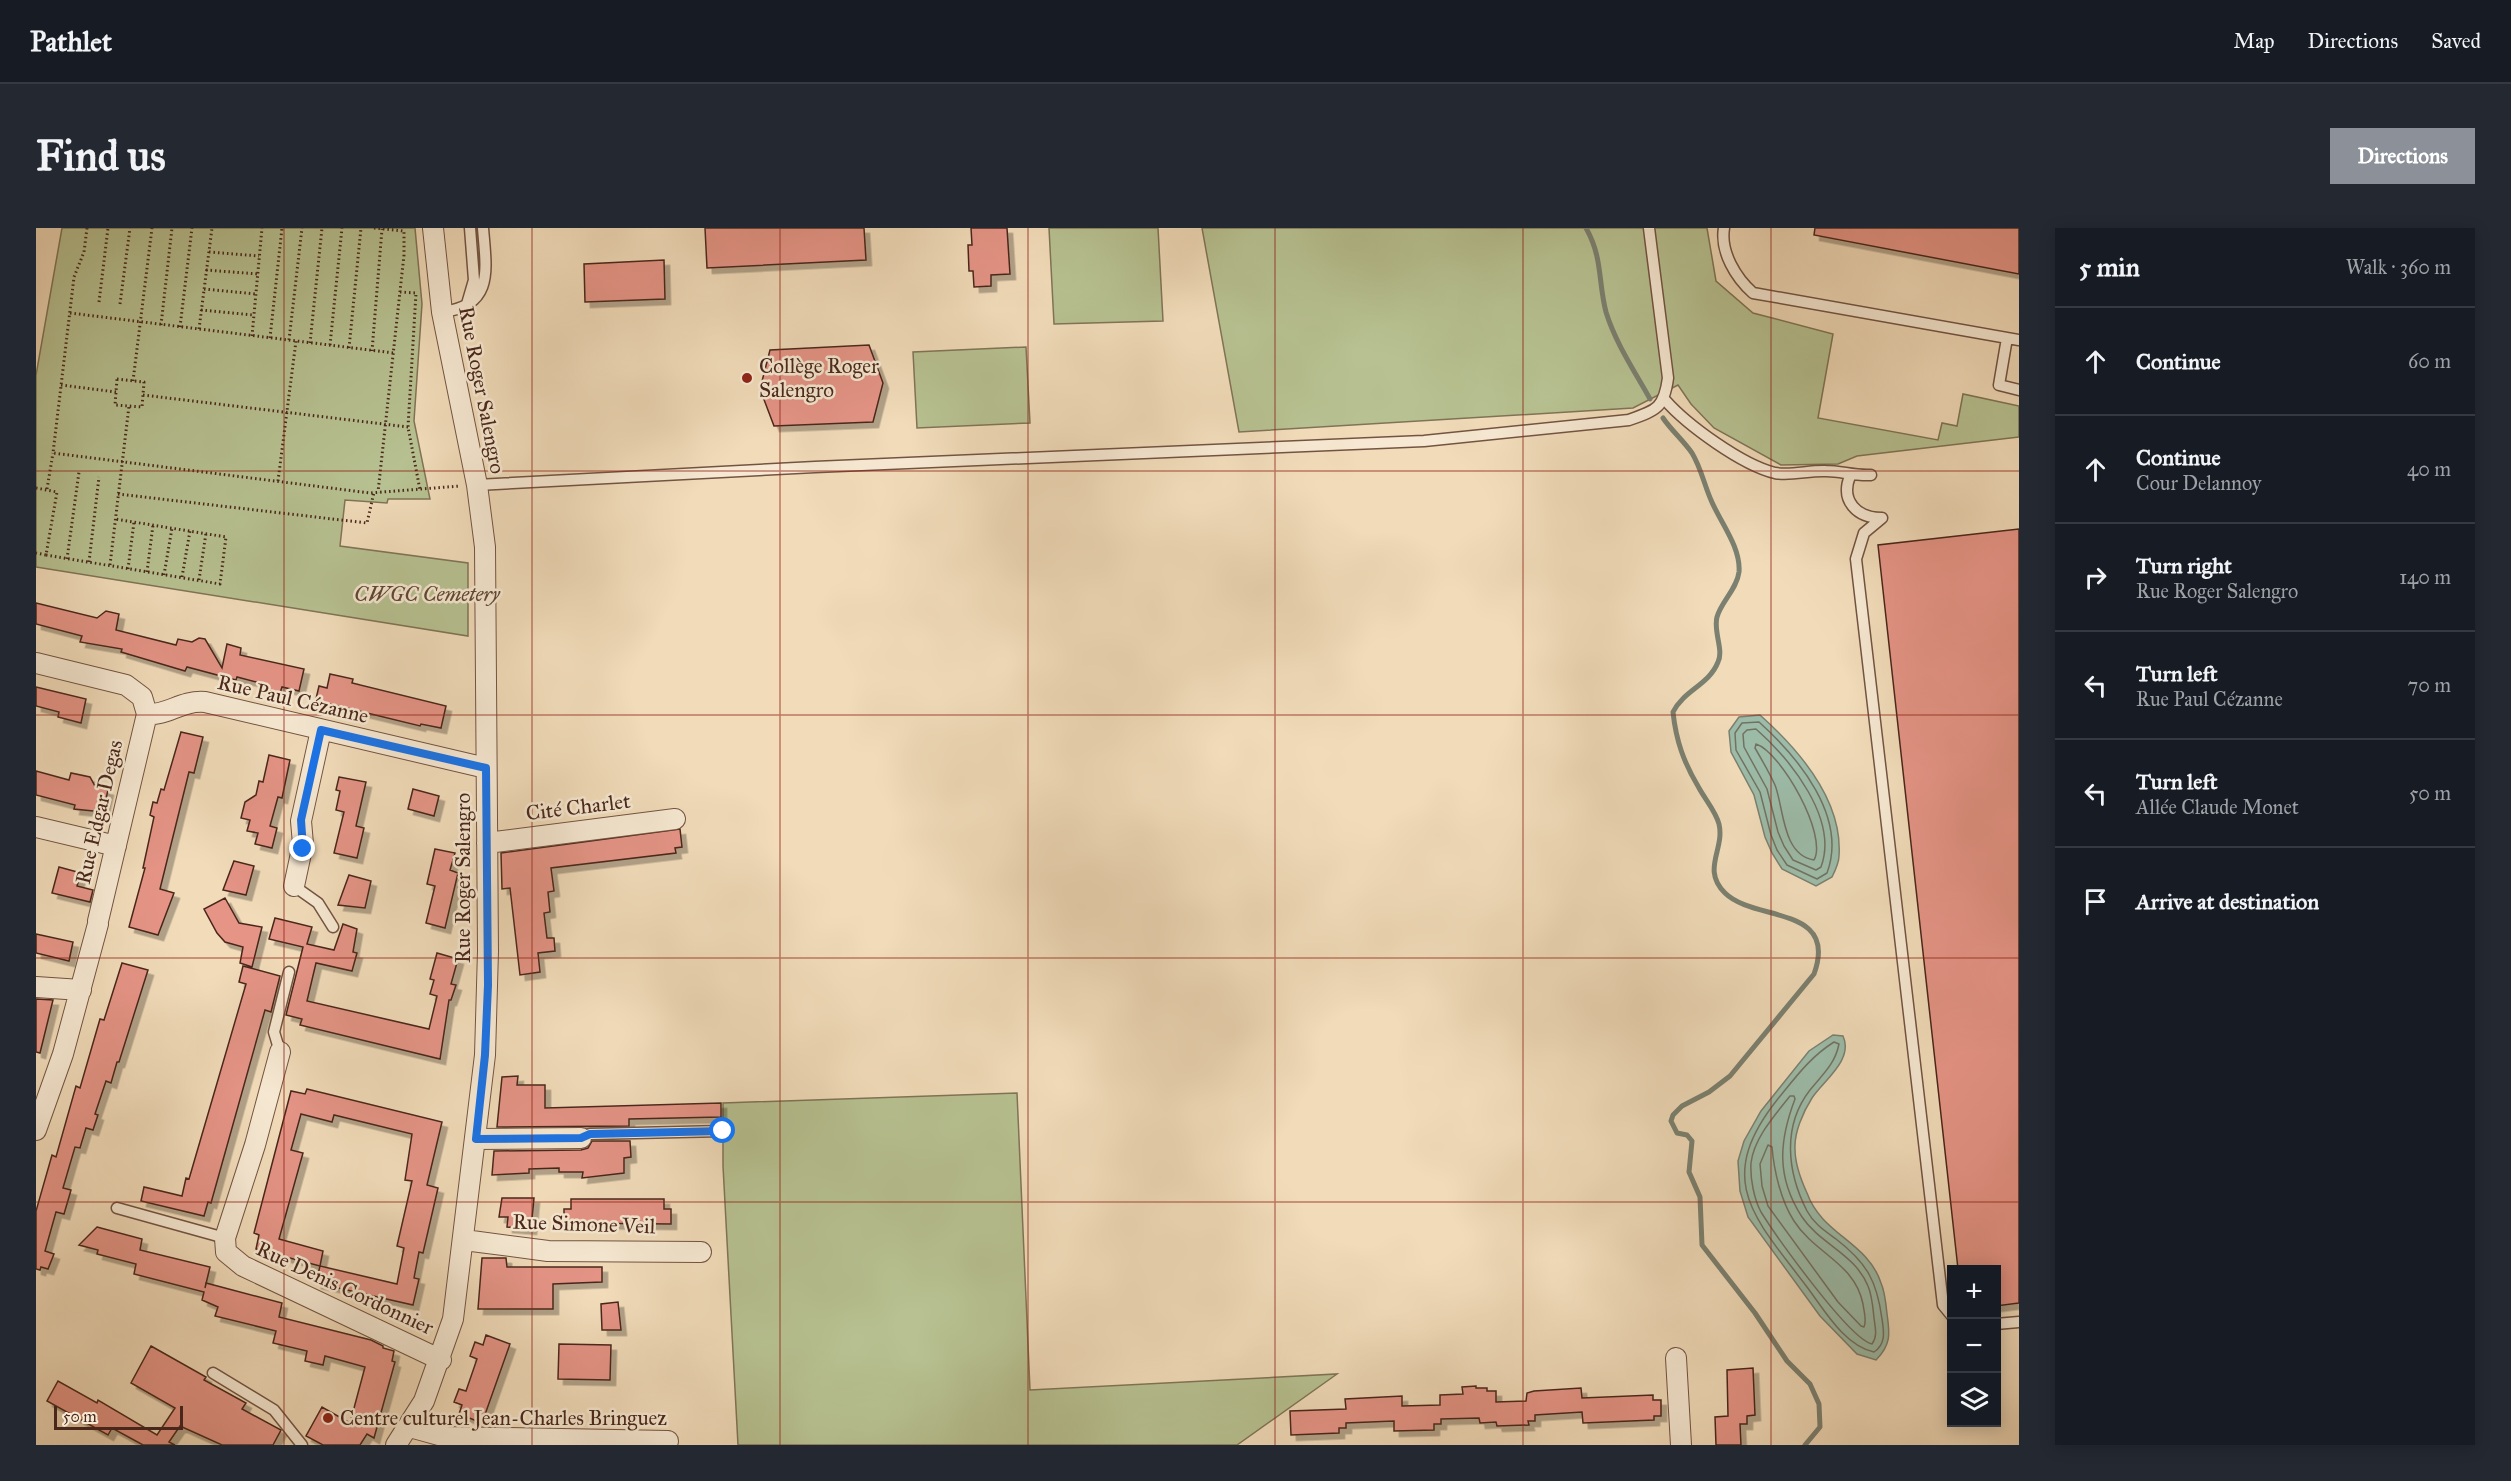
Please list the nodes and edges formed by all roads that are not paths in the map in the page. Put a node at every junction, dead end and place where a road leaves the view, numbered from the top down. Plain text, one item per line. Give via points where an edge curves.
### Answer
1 (433, 228) edge
2 (470, 228) edge
3 (483, 228) edge
4 (1649, 228) edge
5 (1724, 228) edge
6 (467, 304) junction
7 (442, 312) junction
8 (2007, 338) junction
9 (2019, 340) edge
10 (2019, 390) edge
11 (1664, 402) junction
12 (1871, 475) dead end
13 (1850, 476) junction
14 (477, 485) junction
15 (36, 663) edge
16 (147, 714) junction
17 (321, 730) junction
18 (486, 768) junction
19 (675, 819) dead end
20 (36, 827) edge
21 (487, 843) junction
22 (116, 846) junction
23 (294, 886) joint
24 (333, 927) dead end
25 (289, 972) dead end
26 (36, 987) edge
27 (81, 990) junction
28 (280, 1052) joint
29 (36, 1130) edge
30 (723, 1131) dead end
31 (581, 1138) joint
32 (476, 1139) junction
33 (117, 1208) dead end
34 (225, 1238) junction
35 (464, 1240) junction
36 (702, 1252) dead end
37 (1947, 1310) edge
38 (2019, 1322) edge
39 (2001, 1324) edge
40 (1676, 1358) dead end
41 (441, 1360) junction
42 (213, 1373) dead end
43 (410, 1427) junction
44 (668, 1441) dead end
45 (302, 1445) edge
46 (396, 1445) edge
47 (1681, 1445) edge

1 - 7 street, Rue Roger Salengro
2 - 6 lane via 474,280
3 - 6 lane via 485,284
4 - 11 lane via 1668,378
5 - 8 lane via 1727,254 1734,270 1740,282 1754,293
6 - 7 lane
7 - 14 street, Rue Roger Salengro
8 - 9 lane
8 - 10 lane via 1999,386
11 - 13 lane via 1682,419 1750,462 1777,473 1828,471
11 - 14 lane via 1629,420 1424,441
12 - 13 lane
13 - 37 lane via 1846,486 1851,506 1868,518 1882,518 1864,532 1856,559 1943,1305
14 - 18 street, Rue Roger Salengro via 485,547
15 - 16 street via 126,685 142,697
16 - 17 street, Rue Paul Cézanne via 188,702 205,702
16 - 22 street, Rue Edgar Degas
17 - 18 street, Rue Paul Cézanne
17 - 23 street via 301,820 303,844
18 - 21 street, Rue Roger Salengro
19 - 21 street, Cité Charlet
20 - 22 street
21 - 32 street, Rue Roger Salengro via 486,1039
22 - 27 street, Rue Edgar Degas
23 - 24 lane via 318,903
25 - 28 lane via 274,1032
26 - 27 street
27 - 29 street, Rue Edgar Degas
28 - 34 street
30 - 31 lane via 590,1134
31 - 32 street
32 - 35 street, Rue Roger Salengro
33 - 34 lane
34 - 41 street, Rue Denis Cordonnier via 226,1252 237,1263
35 - 36 street, Rue Simone Veil via 548,1251
35 - 41 street, Rue Roger Salengro via 456,1306
38 - 39 lane
40 - 47 street
41 - 43 street, Rue Roger Salengro
42 - 45 lane via 274,1410
43 - 44 street via 446,1437
43 - 46 street, Rue Roger Salengro

